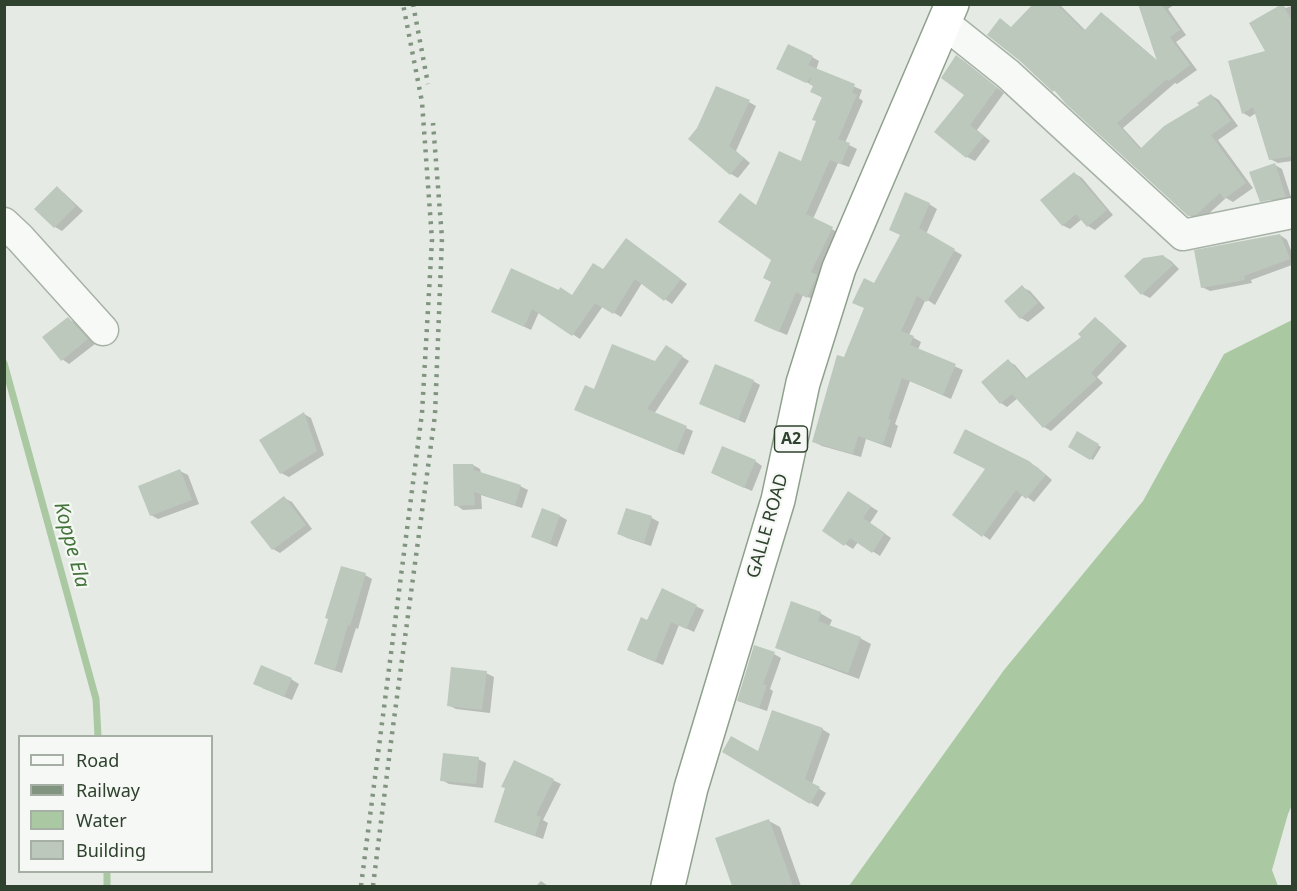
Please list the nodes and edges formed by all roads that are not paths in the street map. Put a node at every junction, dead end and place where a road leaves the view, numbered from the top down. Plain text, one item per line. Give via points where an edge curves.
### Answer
1 (948, 14) edge
2 (1293, 213) edge
3 (4, 223) edge
4 (103, 330) dead end
5 (668, 886) edge

1 - 2 street via 1183,235
1 - 5 highway, GALLE ROAD / A2 via 839,268 803,384 778,500 690,788
3 - 4 street

